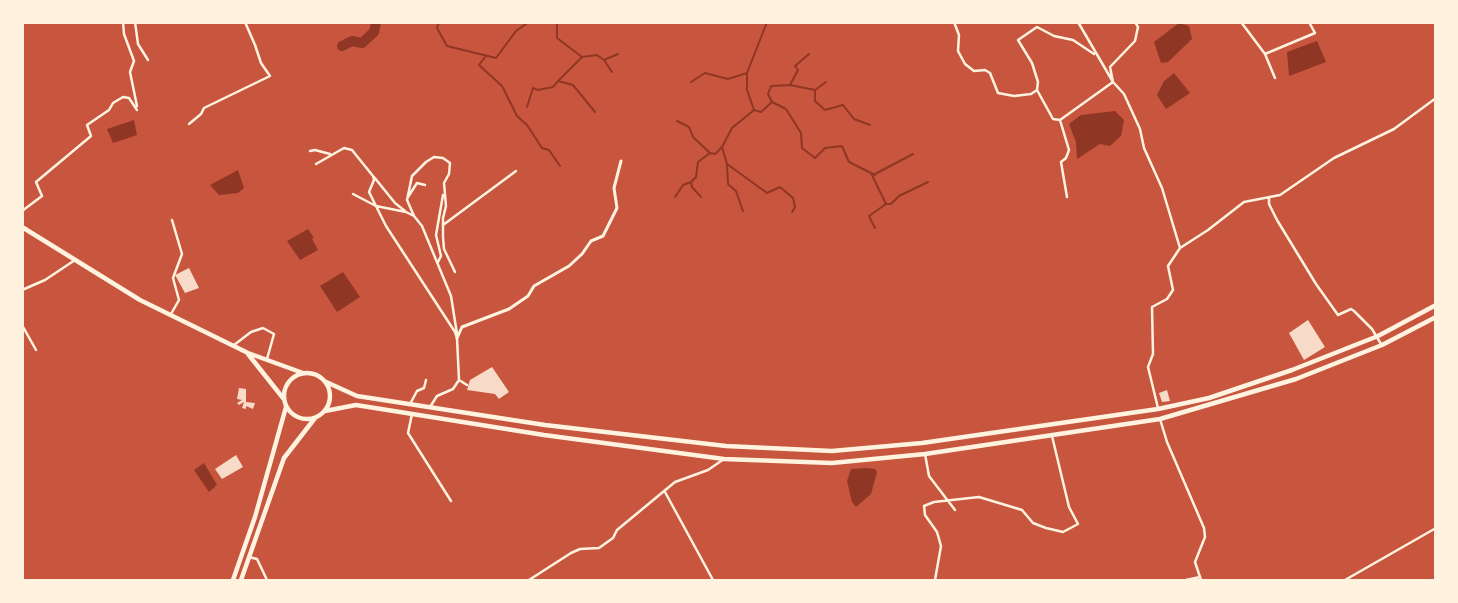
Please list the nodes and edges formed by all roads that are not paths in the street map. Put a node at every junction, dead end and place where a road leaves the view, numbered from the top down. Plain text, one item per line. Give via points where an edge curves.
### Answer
1 (123, 22) edge
2 (135, 22) edge
3 (244, 22) edge
4 (954, 22) edge
5 (1078, 22) edge
6 (1135, 22) edge
7 (1241, 22) edge
8 (1309, 22) edge
9 (1094, 54) junction
10 (1265, 54) junction
11 (148, 60) dead end
12 (1275, 78) dead end
13 (1113, 82) junction
14 (1037, 90) junction
15 (1436, 98) edge
16 (1060, 120) junction
17 (189, 124) dead end
18 (310, 151) dead end
19 (331, 155) junction
20 (621, 161) dead end
21 (316, 164) dead end
22 (516, 171) dead end
23 (373, 176) junction
24 (425, 185) dead end
25 (444, 188) junction
26 (353, 194) dead end
27 (1067, 197) dead end
28 (407, 198) junction
29 (1269, 198) junction
30 (376, 206) junction
31 (22, 211) edge
32 (406, 212) junction
33 (414, 216) junction
34 (172, 220) dead end
35 (443, 226) junction
36 (22, 227) edge
37 (1180, 248) junction
38 (75, 260) junction
39 (438, 262) junction
40 (455, 272) dead end
41 (23, 288) edge
42 (1436, 305) edge
43 (170, 316) junction
44 (1436, 317) edge
45 (22, 326) edge
46 (1378, 336) junction
47 (457, 338) junction
48 (234, 345) junction
49 (1382, 345) junction
50 (36, 350) dead end
51 (248, 353) junction
52 (268, 359) junction
53 (303, 373) junction
54 (426, 380) dead end
55 (459, 380) junction
56 (324, 381) junction
57 (468, 385) dead end
58 (284, 398) junction
59 (410, 404) junction
60 (286, 407) junction
61 (430, 407) junction
62 (1158, 409) junction
63 (325, 411) junction
64 (412, 414) junction
65 (315, 418) junction
66 (1160, 418) junction
67 (1052, 435) junction
68 (925, 454) junction
69 (724, 459) junction
70 (665, 492) junction
71 (949, 500) junction
72 (451, 501) dead end
73 (956, 510) dead end
74 (1436, 528) edge
75 (249, 557) junction
76 (1201, 579) edge
77 (233, 580) edge
78 (241, 580) edge
79 (267, 580) edge
80 (529, 580) edge
81 (713, 580) edge
82 (935, 580) edge
83 (1186, 580) edge
84 (1345, 580) edge

1 - 31 street via 134,60 130,72 138,110 129,98 124,97 87,125 91,136 36,182 42,196
2 - 11 street via 138,44
3 - 17 street via 260,63 270,76 204,108
4 - 14 street via 959,35 958,51 965,64 974,71 990,73 998,93 1014,96
5 - 9 street
6 - 13 street via 1138,27 1135,41 1110,68
7 - 10 street
8 - 10 street via 1315,33
9 - 13 street
9 - 14 street via 1073,40 1054,36 1037,27 1018,40 1032,63
10 - 12 street
13 - 16 street
13 - 37 street via 1124,94 1140,129
14 - 16 street via 1053,120
15 - 29 street via 1394,129 1334,158 1280,196
16 - 27 street via 1069,150 1061,162
18 - 19 street
19 - 21 street
19 - 23 street via 348,148
20 - 47 street via 614,188 617,208 603,236 590,241 569,266 534,286 528,296 509,309 462,327
22 - 35 street
23 - 30 street via 369,192
23 - 32 street
24 - 28 street via 416,183
25 - 28 street via 450,163 443,158 434,158 412,176
25 - 35 street
25 - 39 street via 436,235
26 - 30 street
28 - 33 street
29 - 37 street via 1244,202
29 - 46 street via 1277,220 1338,315 1351,309
30 - 32 street
30 - 47 street
32 - 33 street
33 - 39 street
34 - 43 street via 182,254 173,278 179,300
35 - 40 street via 444,249
36 - 38 highway
37 - 62 street via 1168,266 1173,290 1166,299 1152,307 1152,354 1148,366
38 - 41 street via 45,280
38 - 43 highway
39 - 47 street via 455,308
42 - 46 highway
43 - 48 highway
44 - 49 highway
45 - 50 street
46 - 49 street
46 - 62 highway via 1251,385
47 - 55 street
48 - 51 highway
48 - 52 street via 251,332 263,328 274,334
49 - 66 highway via 1296,379
51 - 52 highway
51 - 58 highway
52 - 53 highway
53 - 56 highway via 317,375
53 - 58 highway via 288,382
54 - 59 street via 424,388 417,391
55 - 57 street
55 - 61 street via 453,388 437,396
56 - 59 highway via 357,396
56 - 63 highway via 330,396
58 - 60 highway
59 - 61 highway
60 - 65 highway via 298,418
60 - 77 highway via 261,500
61 - 62 highway via 545,425 726,446 832,451 922,443
63 - 64 highway via 356,405
63 - 65 highway
64 - 69 highway
64 - 72 street via 408,433
65 - 75 highway via 284,458
66 - 67 highway
66 - 76 street via 1204,528 1205,537 1195,562
67 - 68 highway
67 - 71 street via 1069,507 1078,524 1063,532 1032,523 1022,510 1011,505 980,497
68 - 69 highway via 832,463
68 - 71 street via 929,476
69 - 70 street via 708,470 675,482
70 - 80 street via 617,530 613,538 600,548 571,553
70 - 81 street
71 - 73 street
71 - 82 street via 924,506 925,515 937,532 941,546
74 - 84 street
75 - 78 highway
75 - 79 street via 258,559
76 - 83 street

